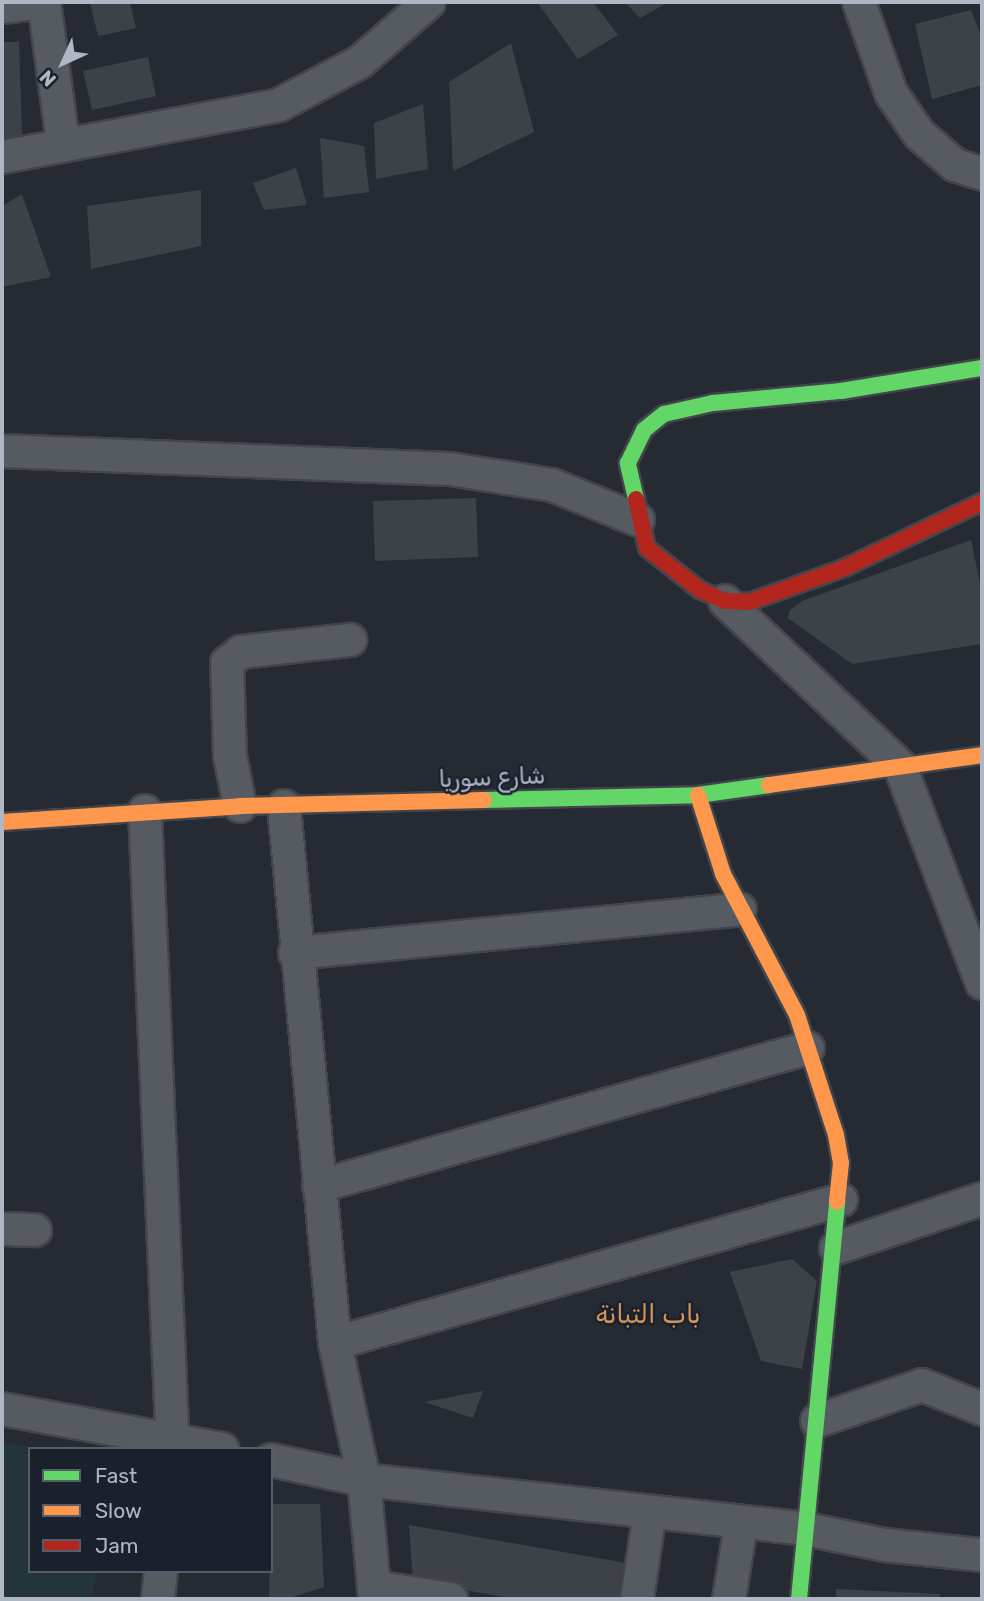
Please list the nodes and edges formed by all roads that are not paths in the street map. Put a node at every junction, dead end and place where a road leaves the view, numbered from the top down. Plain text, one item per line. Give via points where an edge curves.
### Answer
1 (43, 2) edge
2 (429, 2) edge
3 (859, 2) edge
4 (2, 7) edge
5 (62, 143) junction
6 (2, 158) edge
7 (982, 174) edge
8 (982, 368) edge
9 (2, 451) edge
10 (982, 502) edge
11 (638, 520) junction
12 (725, 601) junction
13 (350, 640) dead end
14 (982, 755) edge
15 (900, 766) junction
16 (698, 795) junction
17 (240, 806) junction
18 (284, 806) junction
19 (145, 811) junction
20 (2, 822) edge
21 (740, 909) junction
22 (295, 953) junction
23 (982, 983) edge
24 (808, 1048) junction
25 (319, 1186) junction
26 (982, 1199) edge
27 (841, 1200) junction
28 (2, 1229) edge
29 (35, 1230) dead end
30 (836, 1248) junction
31 (335, 1343) junction
32 (2, 1409) edge
33 (982, 1409) edge
34 (817, 1422) junction
35 (174, 1443) edge
36 (206, 1447) edge
37 (273, 1460) edge
38 (364, 1480) junction
39 (650, 1512) junction
40 (741, 1524) junction
41 (805, 1529) junction
42 (982, 1555) edge
43 (161, 1573) edge
44 (374, 1593) edge
45 (158, 1599) edge
46 (451, 1599) edge
47 (637, 1599) edge
48 (729, 1599) edge
49 (799, 1599) edge

1 - 4 street
1 - 5 street
2 - 5 street via 360,62 279,105
3 - 7 street via 891,93 919,134 954,165
5 - 6 street
8 - 11 street via 841,391 713,403 664,414 644,430 628,463
9 - 11 street via 450,469 552,485
10 - 12 street via 844,568 749,602
11 - 12 street via 648,548 700,590
12 - 15 street
13 - 17 street via 241,652 227,663 230,756
14 - 15 street, شارع سوريا
15 - 16 street, شارع سوريا
15 - 23 street
16 - 18 street, شارع سوريا
16 - 21 street via 723,874
17 - 18 street, شارع سوريا
17 - 19 street, شارع سوريا
18 - 22 street
19 - 20 street, شارع سوريا
19 - 35 street
21 - 22 street
21 - 24 street via 797,1015
22 - 25 street
24 - 25 street
24 - 27 street via 836,1135
25 - 31 street
26 - 30 street
27 - 30 street
27 - 31 street
28 - 29 street
30 - 34 street
31 - 38 street
32 - 35 street
33 - 34 street via 922,1385
34 - 41 street
35 - 36 street
37 - 38 street
38 - 39 street
38 - 44 street
39 - 40 street
39 - 47 street
40 - 41 street
40 - 48 street
41 - 42 street via 885,1545
41 - 49 street
43 - 45 street
44 - 46 street

